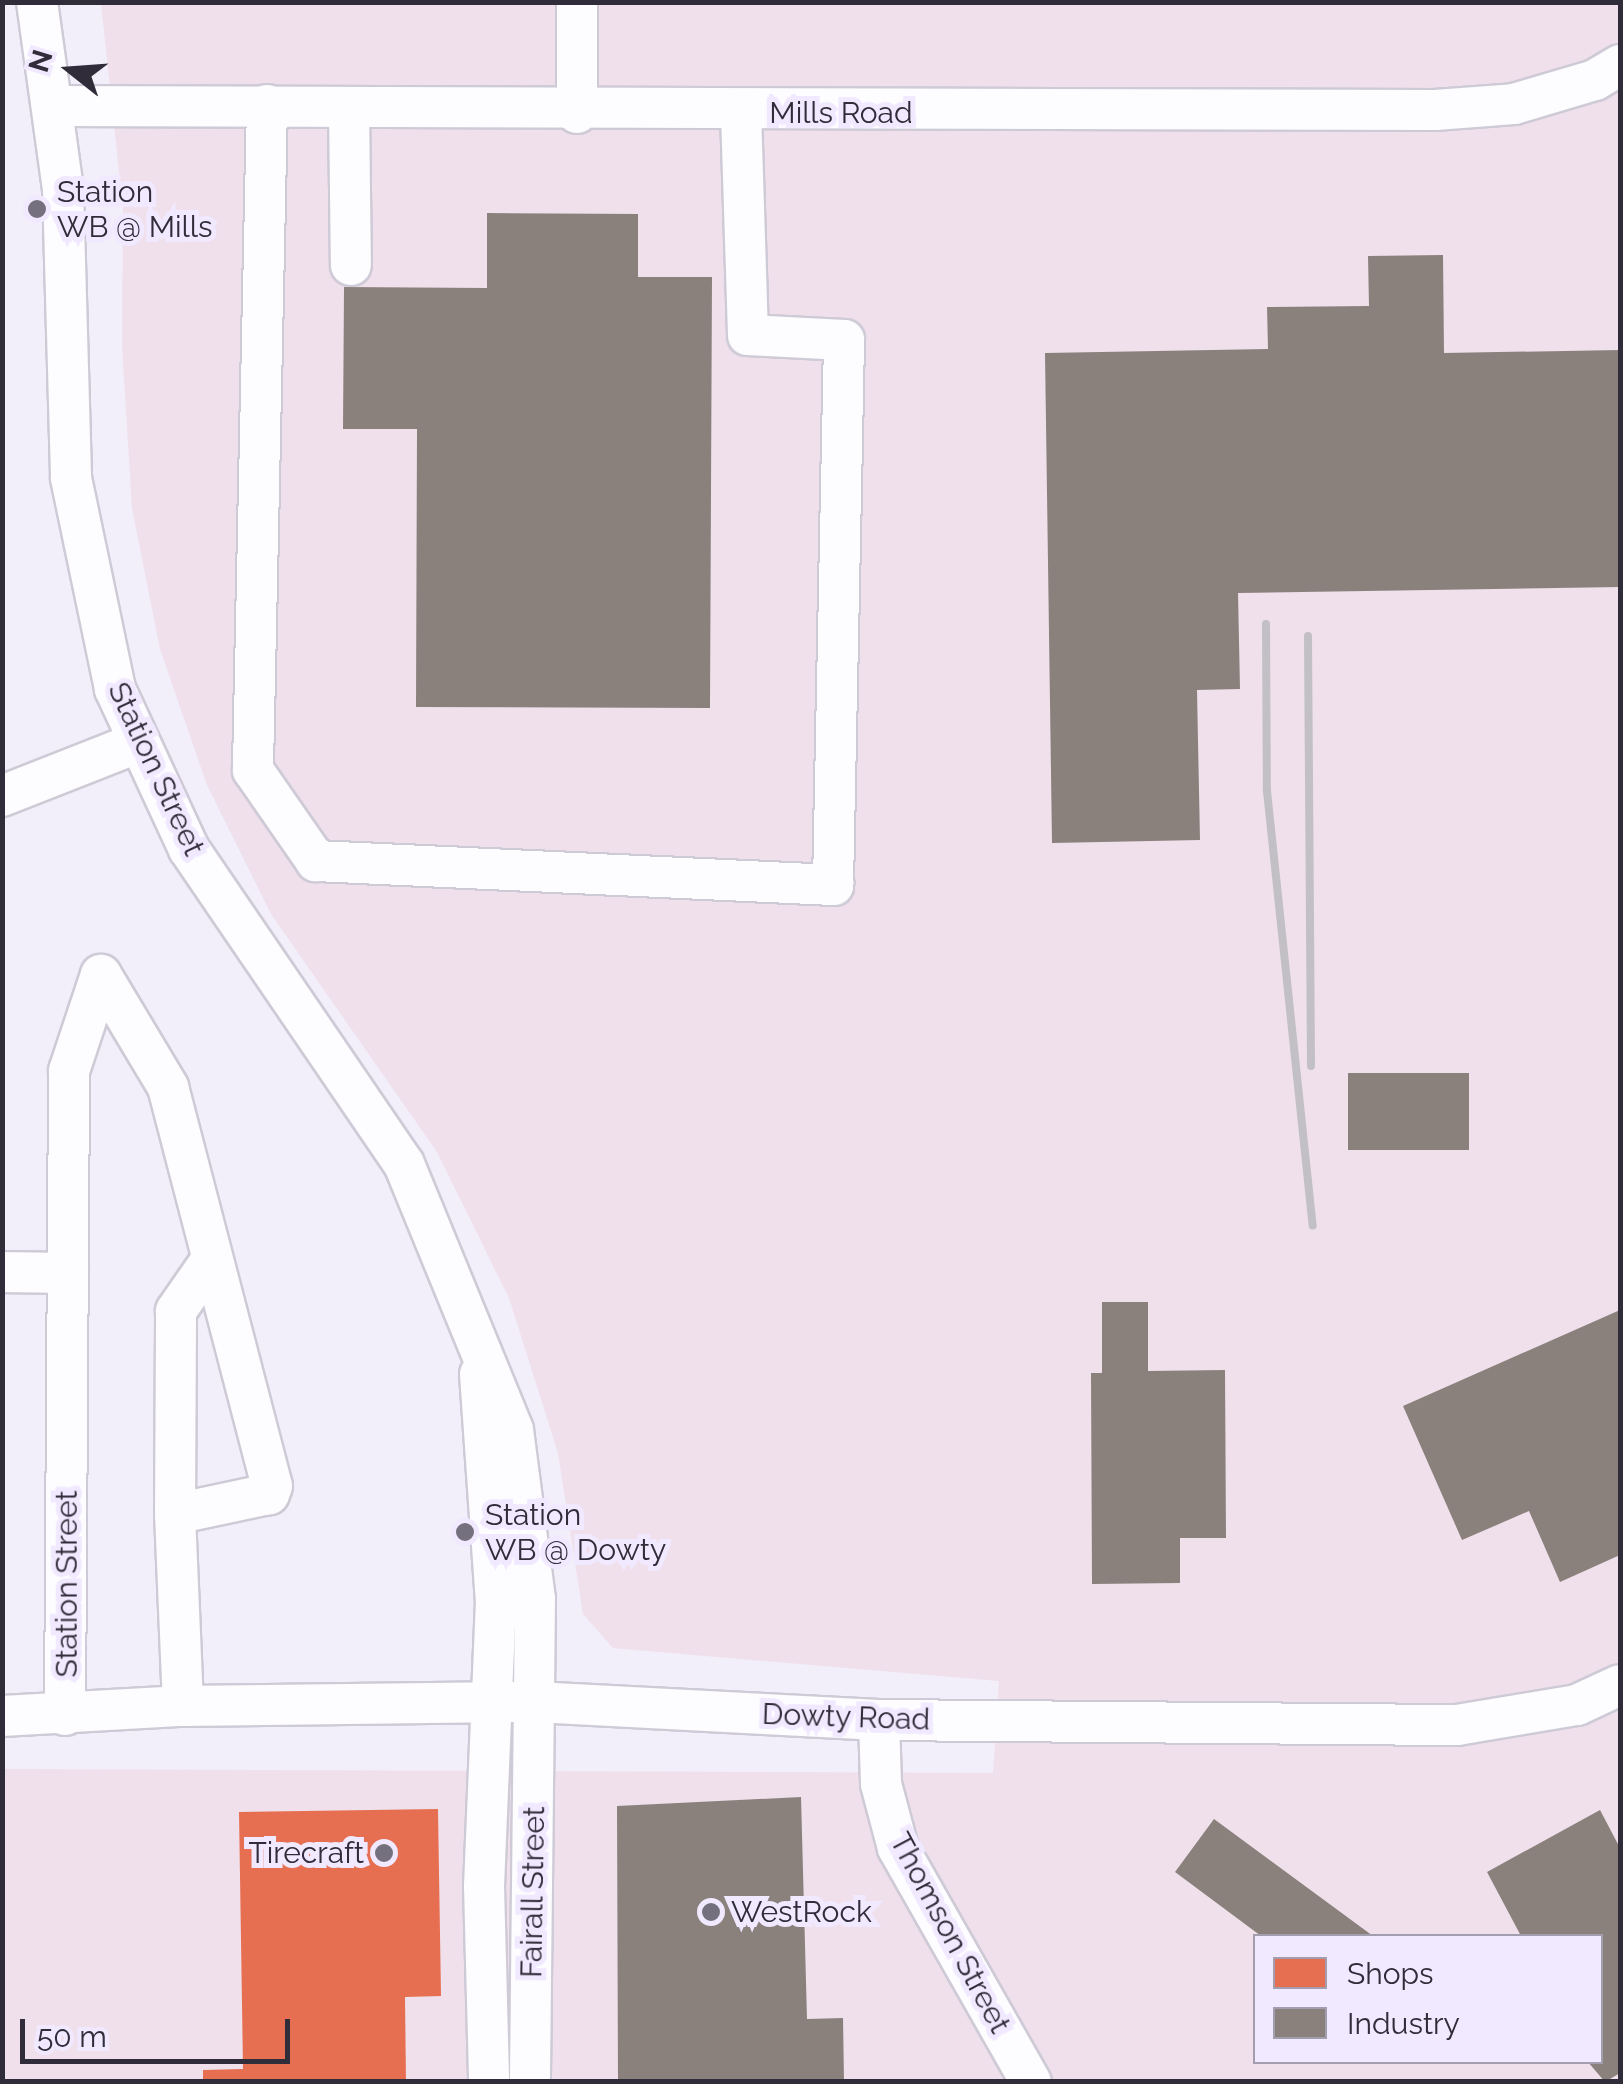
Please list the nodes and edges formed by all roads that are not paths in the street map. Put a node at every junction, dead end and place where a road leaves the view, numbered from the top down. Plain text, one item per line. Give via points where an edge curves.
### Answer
1 (37, 2) edge
2 (577, 2) edge
3 (1620, 64) edge
4 (267, 105) junction
5 (53, 106) junction
6 (349, 108) junction
7 (577, 112) junction
8 (741, 113) junction
9 (352, 265) dead end
10 (138, 742) junction
11 (2, 796) edge
12 (212, 1259) junction
13 (2, 1272) edge
14 (68, 1273) junction
15 (478, 1346) junction
16 (175, 1514) junction
17 (1620, 1685) edge
18 (492, 1702) junction
19 (536, 1702) junction
20 (183, 1706) junction
21 (65, 1715) junction
22 (2, 1716) edge
23 (879, 1720) junction
24 (490, 2082) edge
25 (530, 2082) edge
26 (1032, 2082) edge

1 - 5 street, Station Street
2 - 7 street
3 - 8 street, Mills Road via 1596,80 1514,104 1435,110
4 - 5 street, Mills Road
4 - 6 street, Mills Road
4 - 8 street via 253,770 316,861 832,886 844,340 748,335
5 - 10 street, Station Street via 63,189 71,478 94,605
6 - 7 street, Mills Road
6 - 9 street
7 - 8 street, Mills Road
10 - 11 street
10 - 15 street, Station Street via 189,849 404,1164
12 - 14 street, Station Street via 168,1087 100,975 69,1071
12 - 16 street via 176,1311
12 - 16 street via 272,1486 269,1494
13 - 14 street
14 - 21 street, Station Street
15 - 18 street, Station Street via 494,1518
15 - 19 street, Station Street via 513,1430 528,1509
16 - 20 street
17 - 23 street, Dowty Road via 1577,1705 1457,1726
18 - 19 street, Dowty Road
18 - 20 street, Dowty Road
18 - 24 street, Station Street via 484,1946
19 - 23 street, Dowty Road
19 - 25 street, Fairall Street
20 - 21 street, Dowty Road
21 - 22 street, Station Street
23 - 26 street, Thomson Street via 881,1784 898,1848

